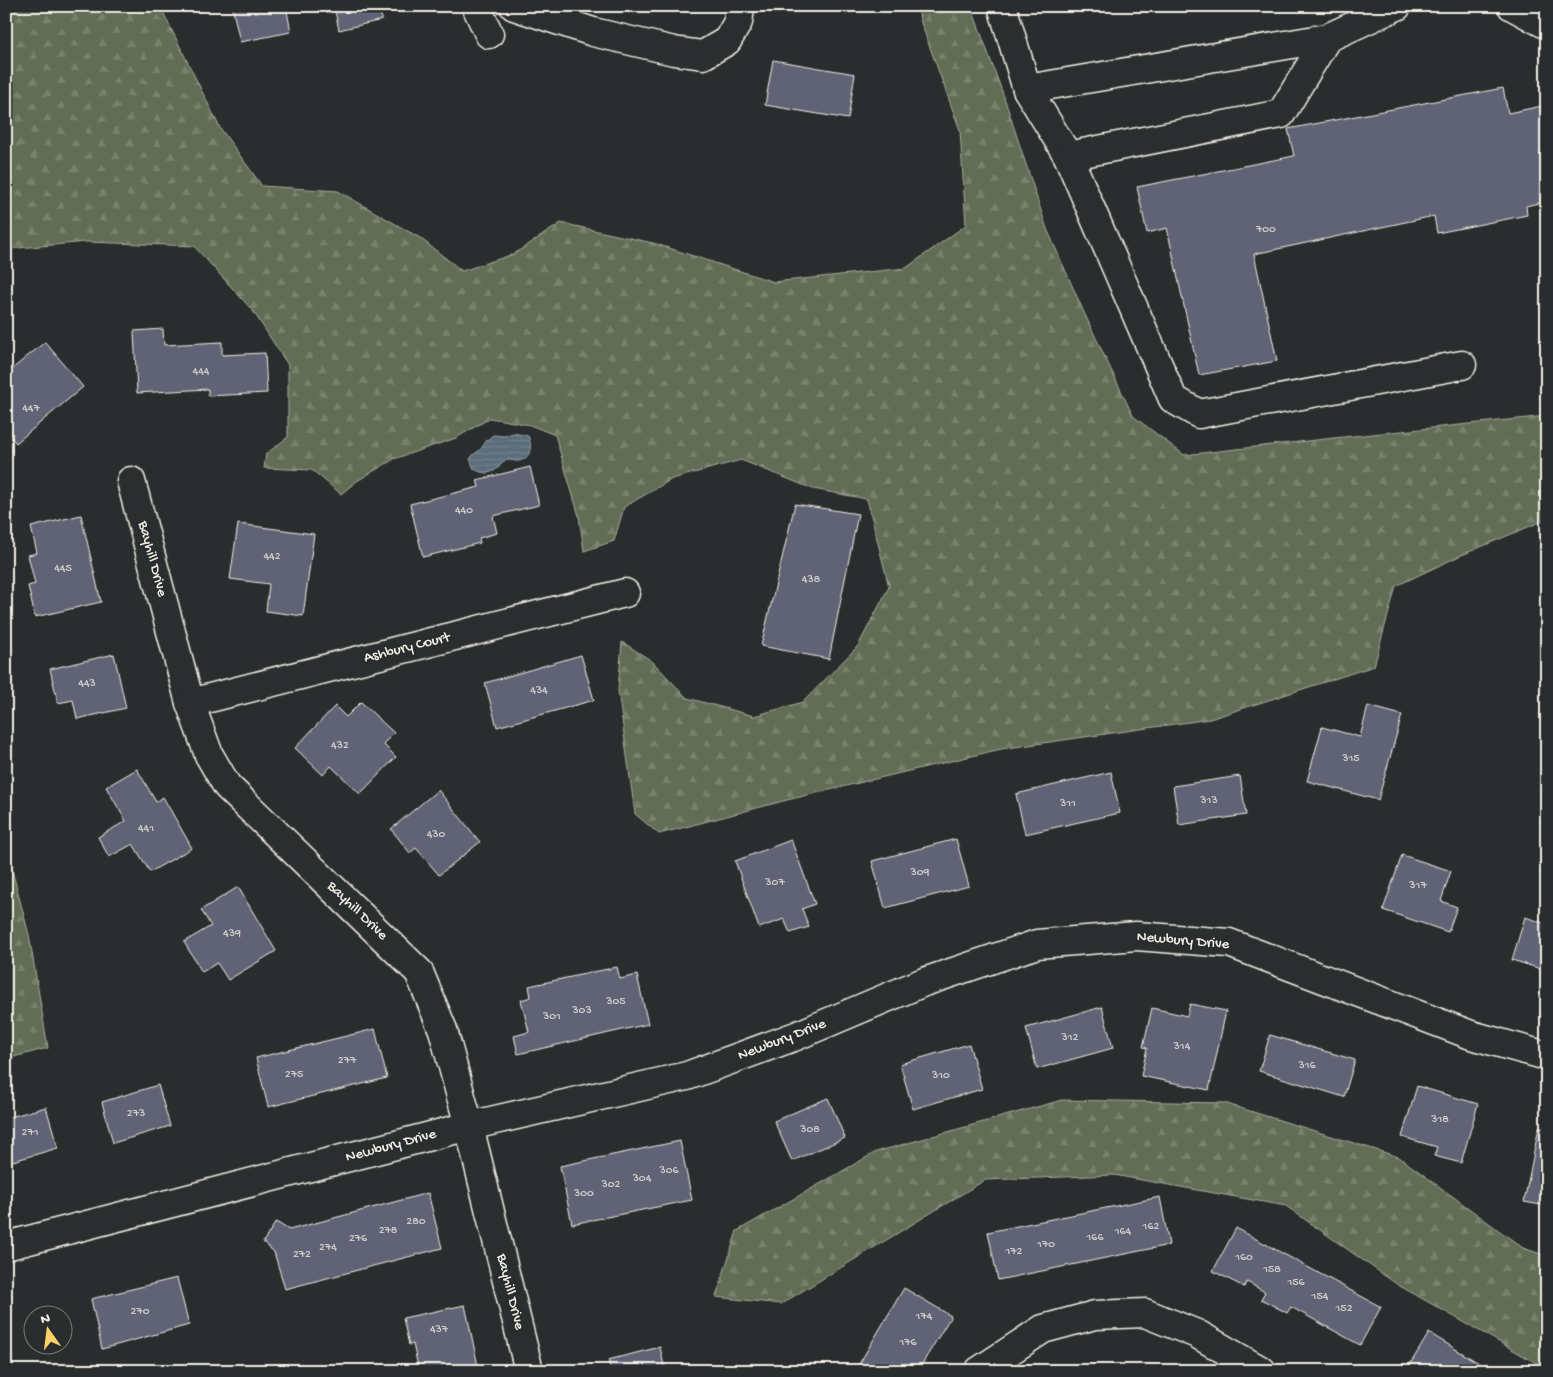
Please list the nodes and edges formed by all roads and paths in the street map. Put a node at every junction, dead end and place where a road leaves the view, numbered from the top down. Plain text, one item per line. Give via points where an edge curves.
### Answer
1 (476, 6) edge
2 (514, 6) edge
3 (737, 6) edge
4 (1002, 6) edge
5 (1397, 6) edge
6 (1512, 6) edge
7 (1547, 25) edge
8 (489, 34) dead end
9 (1327, 38) junction
10 (1027, 89) junction
11 (1068, 156) junction
12 (1462, 365) dead end
13 (131, 481) dead end
14 (625, 593) dead end
15 (190, 703) junction
16 (1547, 1056) edge
17 (469, 1126) junction
18 (6, 1246) edge
19 (529, 1371) edge
20 (979, 1371) edge
21 (1262, 1371) edge

1 - 8 street
2 - 3 street via 593,32 703,55 727,41 738,22 740,9
4 - 10 street
5 - 9 street
6 - 7 street
9 - 10 street
9 - 11 street via 1280,114
10 - 11 street
11 - 12 street via 1173,399 1199,414
13 - 15 street, Bayhill Drive
14 - 15 street, Ashbury Court
15 - 17 street, Bayhill Drive via 209,755 227,786 418,972 443,1030
16 - 17 street, Newbury Drive via 1471,1036 1230,943 1136,936 1037,944 924,982 796,1036 687,1076
17 - 18 street, Newbury Drive
17 - 19 street, Bayhill Drive
20 - 21 street via 1043,1329 1095,1315 1145,1313 1197,1334

